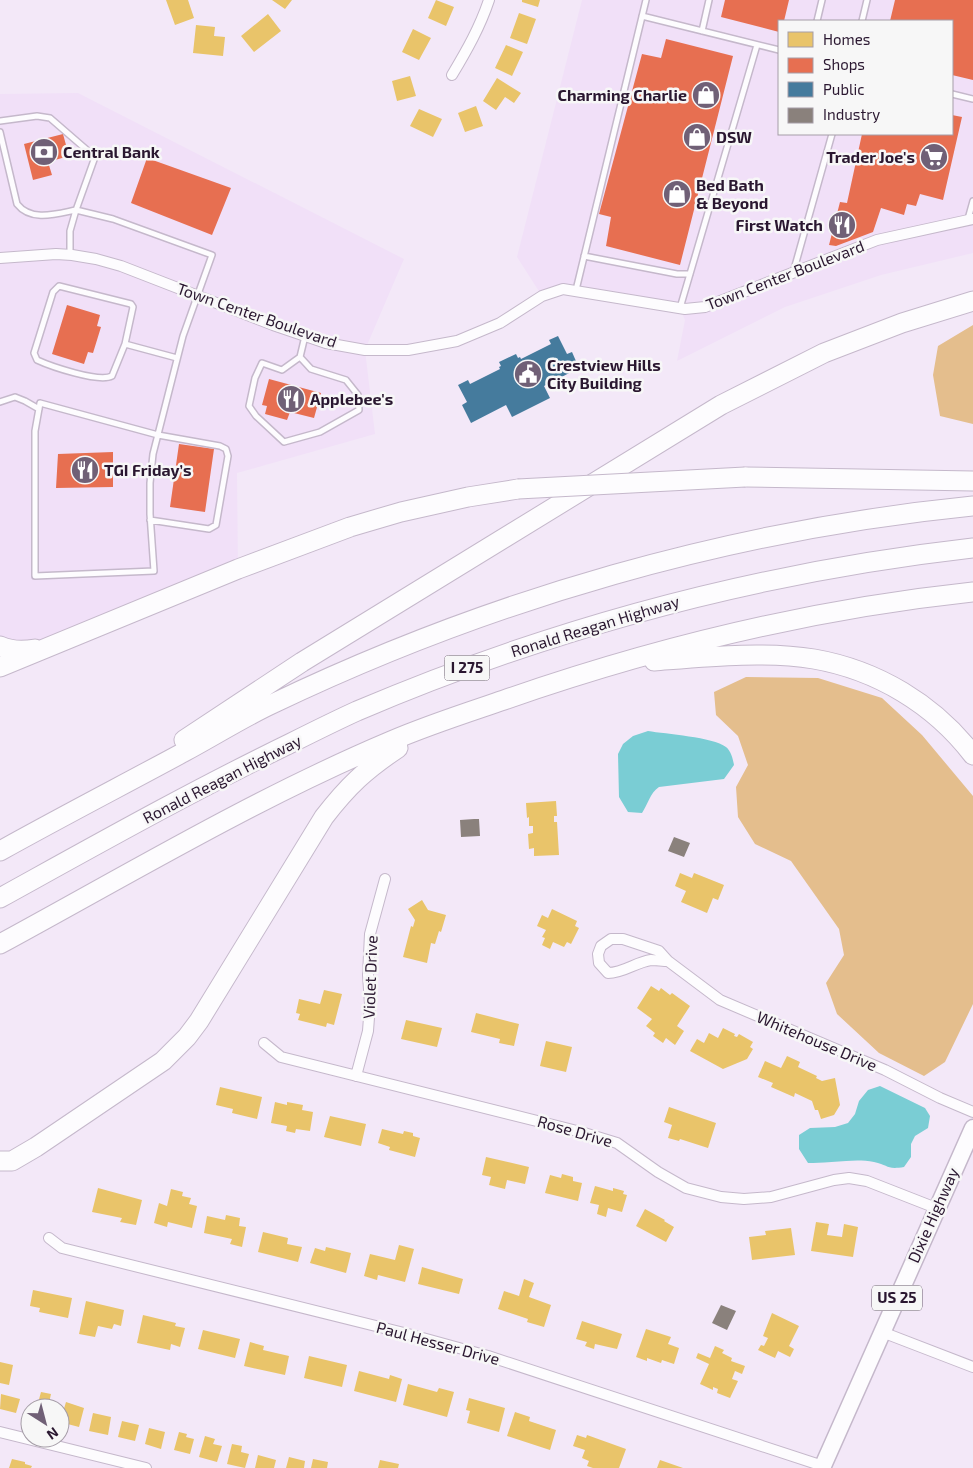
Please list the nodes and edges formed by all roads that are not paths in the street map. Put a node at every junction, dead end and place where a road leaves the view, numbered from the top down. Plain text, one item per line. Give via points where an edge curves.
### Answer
1 (489, 0) edge
2 (646, 0) edge
3 (710, 0) edge
4 (822, 0) edge
5 (867, 0) edge
6 (642, 16) junction
7 (817, 20) edge
8 (862, 20) edge
9 (702, 31) junction
10 (756, 45) junction
11 (778, 50) edge
12 (452, 74) dead end
13 (953, 94) edge
14 (973, 99) edge
15 (0, 121) edge
16 (0, 132) edge
17 (832, 135) edge
18 (973, 201) edge
19 (76, 210) junction
20 (971, 219) edge
21 (70, 255) junction
22 (584, 256) junction
23 (0, 258) edge
24 (793, 273) junction
25 (690, 274) junction
26 (576, 290) junction
27 (196, 295) junction
28 (973, 301) edge
29 (680, 308) junction
30 (305, 335) junction
31 (125, 344) junction
32 (300, 357) junction
33 (177, 358) junction
34 (0, 402) edge
35 (39, 410) junction
36 (158, 435) junction
37 (973, 481) edge
38 (973, 506) edge
39 (150, 520) junction
40 (973, 548) edge
41 (973, 592) edge
42 (56, 644) junction
43 (0, 646) edge
44 (618, 663) junction
45 (0, 667) edge
46 (437, 723) junction
47 (973, 756) edge
48 (88, 803) junction
49 (0, 851) edge
50 (385, 879) dead end
51 (0, 898) edge
52 (0, 944) edge
53 (668, 961) junction
54 (264, 1043) dead end
55 (356, 1076) junction
56 (973, 1112) edge
57 (973, 1128) edge
58 (6, 1161) edge
59 (0, 1177) edge
60 (936, 1208) junction
61 (49, 1238) dead end
62 (882, 1332) junction
63 (973, 1367) edge
64 (0, 1432) edge
65 (823, 1467) edge
66 (146, 1468) edge

1 - 12 street via 473,41
2 - 6 lane
3 - 9 lane
4 - 7 lane
5 - 8 lane
6 - 9 lane
6 - 22 lane
9 - 10 lane
10 - 11 lane
10 - 25 lane
13 - 14 lane
15 - 19 lane via 37,116 50,118 95,156
16 - 19 lane via 17,204 22,210 48,215
17 - 24 lane
18 - 20 lane, Town Center Boulevard
19 - 21 lane via 70,231
19 - 27 lane via 113,219 212,255
20 - 24 street, Town Center Boulevard via 877,240
21 - 23 street, Town Center Boulevard
21 - 27 street, Town Center Boulevard via 121,266
22 - 25 lane
22 - 26 lane
24 - 29 street, Town Center Boulevard via 705,306
25 - 29 lane
26 - 29 street, Town Center Boulevard
26 - 30 street, Town Center Boulevard via 563,289 542,296 500,323 457,341 408,350 365,350 326,343
27 - 30 street, Town Center Boulevard
27 - 33 lane
28 - 48 highway via 902,323 824,353 721,405 302,662
30 - 32 lane
31 - 31 lane via 131,304 59,286 53,292 34,353 37,360 50,366 108,378 114,373
31 - 33 lane
32 - 32 lane via 311,369 346,380 358,396 360,410 320,432 284,442 249,406 262,363 282,370
33 - 36 lane
34 - 35 lane via 15,397
35 - 36 lane via 40,403
35 - 39 lane via 35,431 35,576 154,571
36 - 39 lane via 150,484
36 - 39 lane via 220,446 228,456 216,525 209,529
37 - 42 highway, bridge via 745,477 518,488 420,508 350,527
38 - 48 highway, I 275 via 844,522 698,552 504,609 395,650 269,706
40 - 51 highway, Ronald Reagan Highway / I 275 via 866,561 767,580 698,596 506,653 354,713 258,759
41 - 44 highway via 803,617 680,645
42 - 43 highway via 28,650
42 - 45 highway
44 - 46 highway
44 - 47 highway via 746,656 814,659 844,666 880,679 905,693 935,715
46 - 52 highway via 295,785
46 - 58 highway via 371,766 341,795 310,837 199,1021 175,1051
48 - 49 highway, I 275
50 - 55 street, Violet Drive via 370,934 368,1031
53 - 53 street, Whitehouse Drive via 659,952 623,939 611,940 601,946 598,954 599,963 608,973 618,973 652,960
53 - 56 street, Whitehouse Drive via 720,1000 885,1070
54 - 55 street, Rose Drive via 281,1057
55 - 60 street, Rose Drive via 617,1143 686,1188 714,1196 771,1197 849,1178 867,1181
57 - 60 main road, Dixie Highway / US 25
58 - 59 highway
60 - 62 main road, Dixie Highway / US 25
61 - 65 street, Paul Hesser Drive via 62,1248 488,1356
62 - 63 street
62 - 65 main road, Dixie Highway / US 25
64 - 66 street

